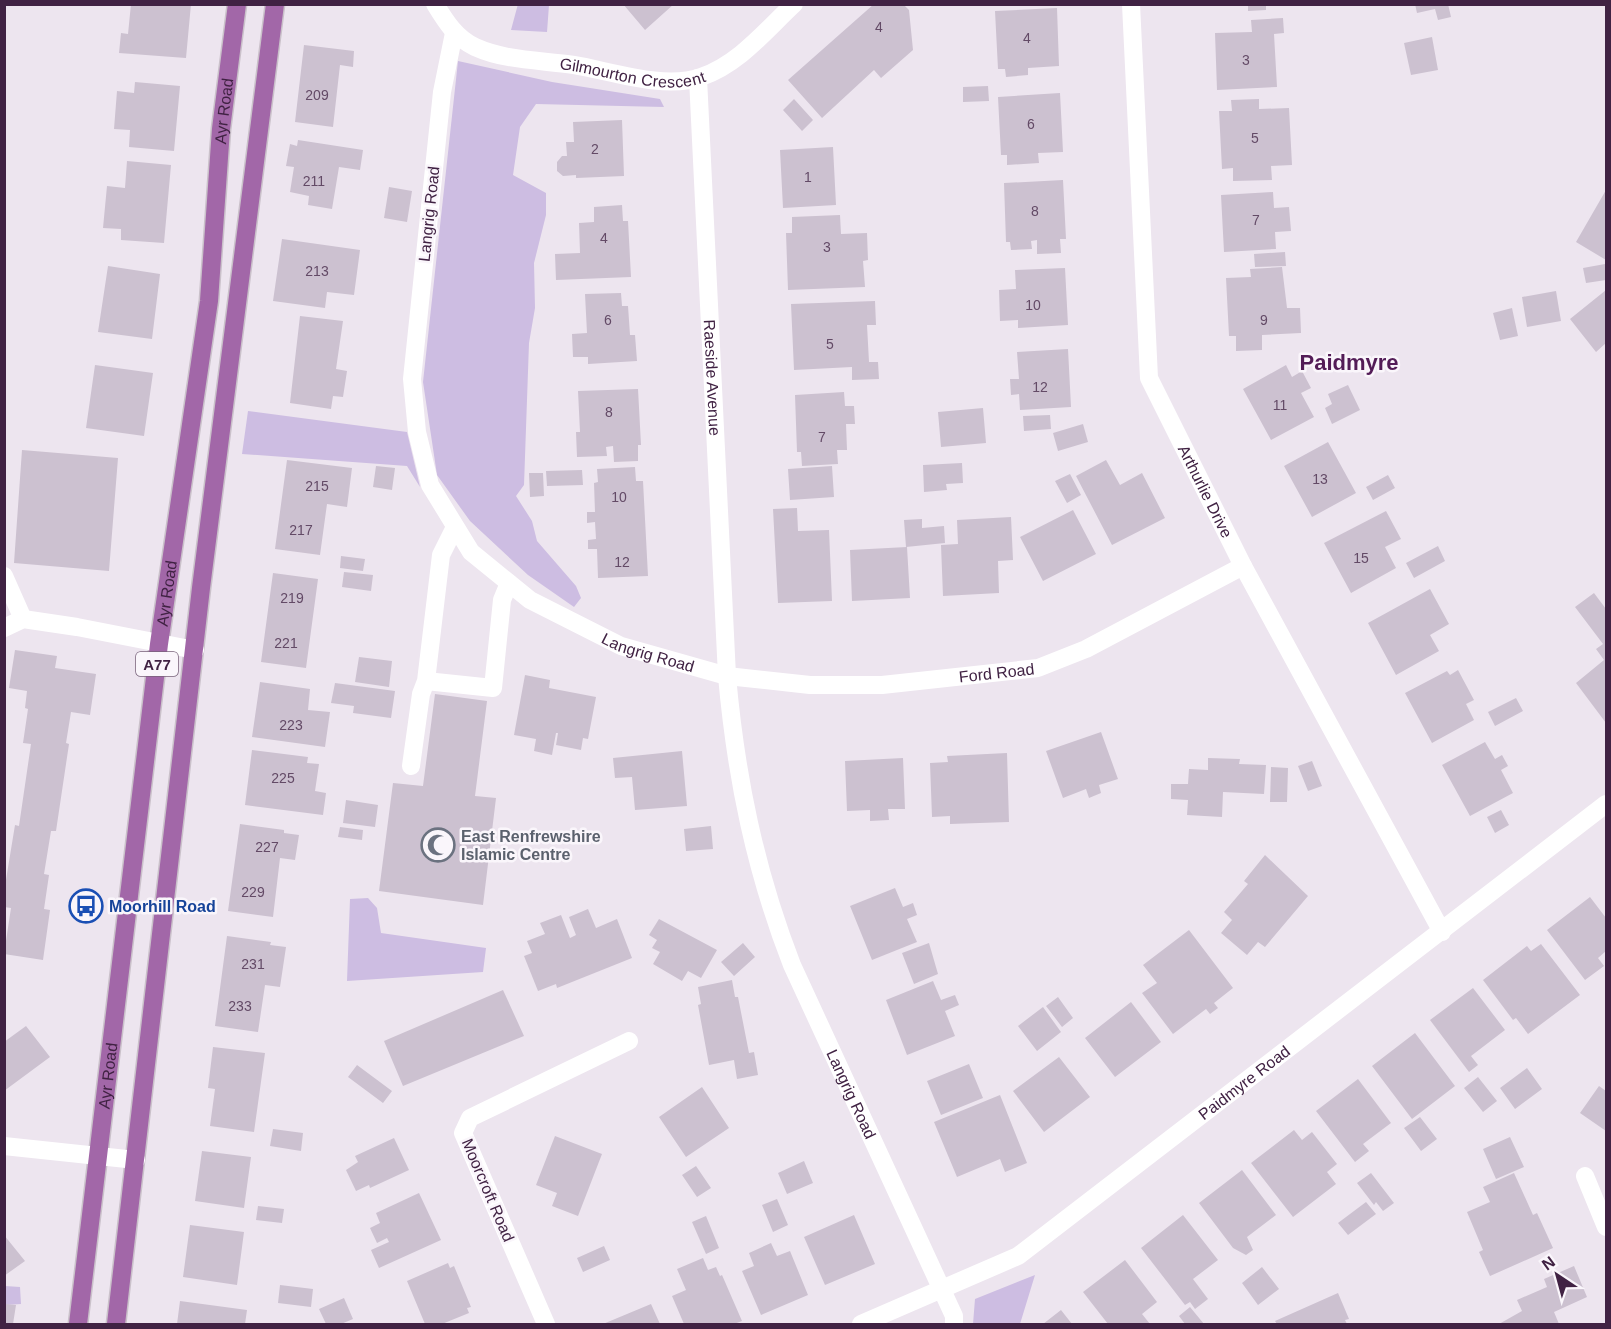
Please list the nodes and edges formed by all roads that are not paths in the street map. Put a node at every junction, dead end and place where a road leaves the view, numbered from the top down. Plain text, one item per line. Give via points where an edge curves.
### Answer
1 (237, 4) edge
2 (275, 4) edge
3 (435, 4) edge
4 (794, 4) edge
5 (1131, 4) edge
6 (453, 33) junction
7 (698, 78) junction
8 (455, 527) junction
9 (1243, 566) junction
10 (4, 576) edge
11 (509, 583) junction
12 (23, 619) junction
13 (4, 628) edge
14 (159, 644) junction
15 (195, 650) junction
16 (727, 676) junction
17 (426, 681) junction
18 (411, 766) dead end
19 (1606, 804) edge
20 (1442, 932) junction
21 (629, 1041) dead end
22 (4, 1146) edge
23 (99, 1157) junction
24 (136, 1160) junction
25 (1585, 1176) dead end
26 (1606, 1227) edge
27 (939, 1289) junction
28 (78, 1324) edge
29 (116, 1324) edge
30 (546, 1324) edge
31 (861, 1324) edge
32 (954, 1324) edge

1 - 14 main road, Ayr Road / A77 via 221,129 209,301
2 - 15 main road, Ayr Road / A77
3 - 6 street
4 - 7 street, Gilmourton Crescent via 734,61
5 - 9 street, Arthurlie Drive via 1149,378
6 - 7 street, Gilmourton Crescent via 473,46 501,56 651,81
6 - 8 street, Langrig Road via 441,92 412,380 417,432 430,485
7 - 16 street, Raeside Avenue
8 - 11 street, Langrig Road via 471,552
8 - 17 street via 441,555
9 - 16 street, Ford Road via 1086,649 1038,668 882,685 810,685
9 - 20 street, Arthurlie Drive
10 - 12 street
11 - 16 street, Langrig Road via 530,600 621,646
11 - 17 street via 502,600 493,688
12 - 13 street
12 - 14 street
14 - 15 street
14 - 23 main road, Ayr Road / A77
15 - 24 main road, Ayr Road / A77
16 - 27 street, Langrig Road via 732,734 752,845 769,907 796,976
17 - 18 street
19 - 20 street, Paidmyre Road
20 - 27 street, Paidmyre Road via 1018,1256
21 - 30 street, Moorcroft Road via 470,1118 463,1133
22 - 23 street
23 - 24 street
23 - 28 main road, Ayr Road / A77
24 - 29 main road, Ayr Road / A77
25 - 26 street
27 - 31 street, Paidmyre Road
27 - 32 street, Langrig Road

